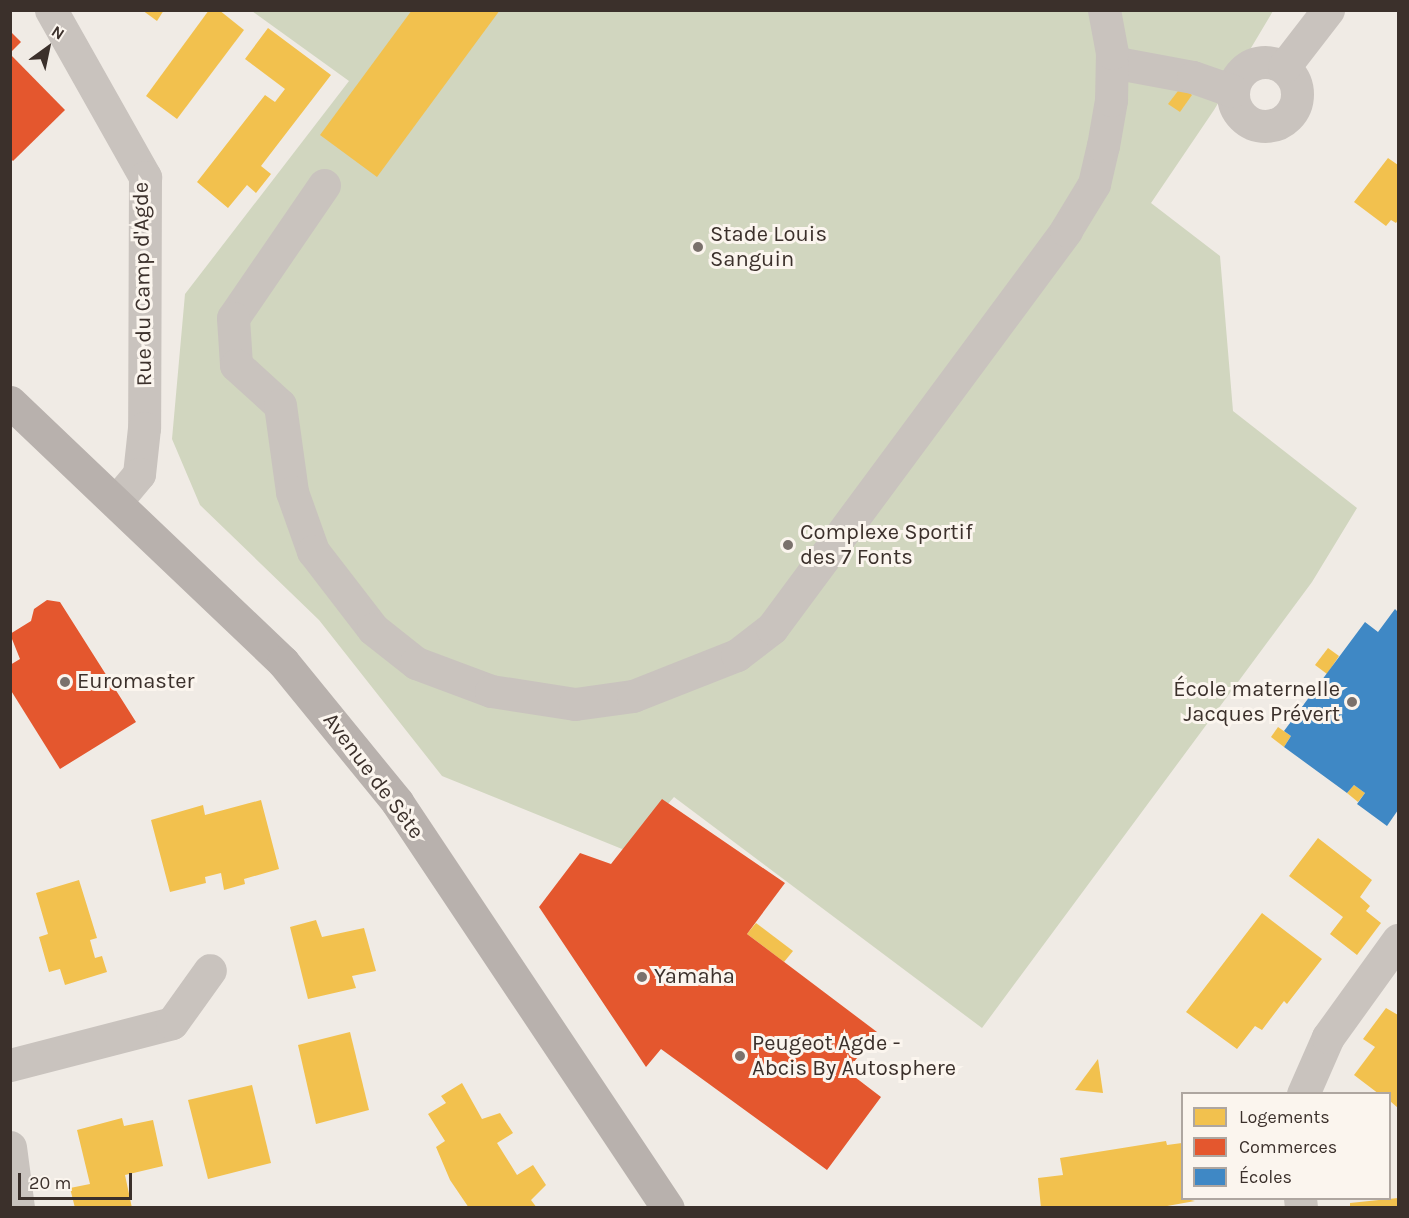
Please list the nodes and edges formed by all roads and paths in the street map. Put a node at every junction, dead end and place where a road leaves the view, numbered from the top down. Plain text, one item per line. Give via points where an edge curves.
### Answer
1 (51, 10) edge
2 (1104, 10) edge
3 (1328, 10) edge
4 (1112, 62) junction
5 (1284, 67) junction
6 (1233, 91) junction
7 (324, 185) dead end
8 (10, 402) edge
9 (117, 500) junction
10 (1398, 940) edge
11 (210, 970) dead end
12 (10, 1065) edge
13 (1304, 1092) edge
14 (10, 1147) edge
15 (18, 1208) edge
16 (668, 1208) edge

1 - 9 street, Rue du Camp d'Agde via 145,177 144,428 139,474
2 - 4 street
3 - 5 street
4 - 6 street via 1193,77
4 - 7 street via 1103,146 1094,184 772,628 737,655 633,696 575,704 502,693 416,663 373,629 313,551 292,492 280,405 236,365 232,318
5 - 6 street via 1263,62 1246,68 1234,82
5 - 6 street via 1298,92 1295,108 1279,123 1264,126 1249,122 1236,109
8 - 9 main road, Avenue de Sète
9 - 16 main road, Avenue de Sète via 283,662 397,802
10 - 13 street via 1328,1037
11 - 12 street via 172,1023
14 - 15 street

